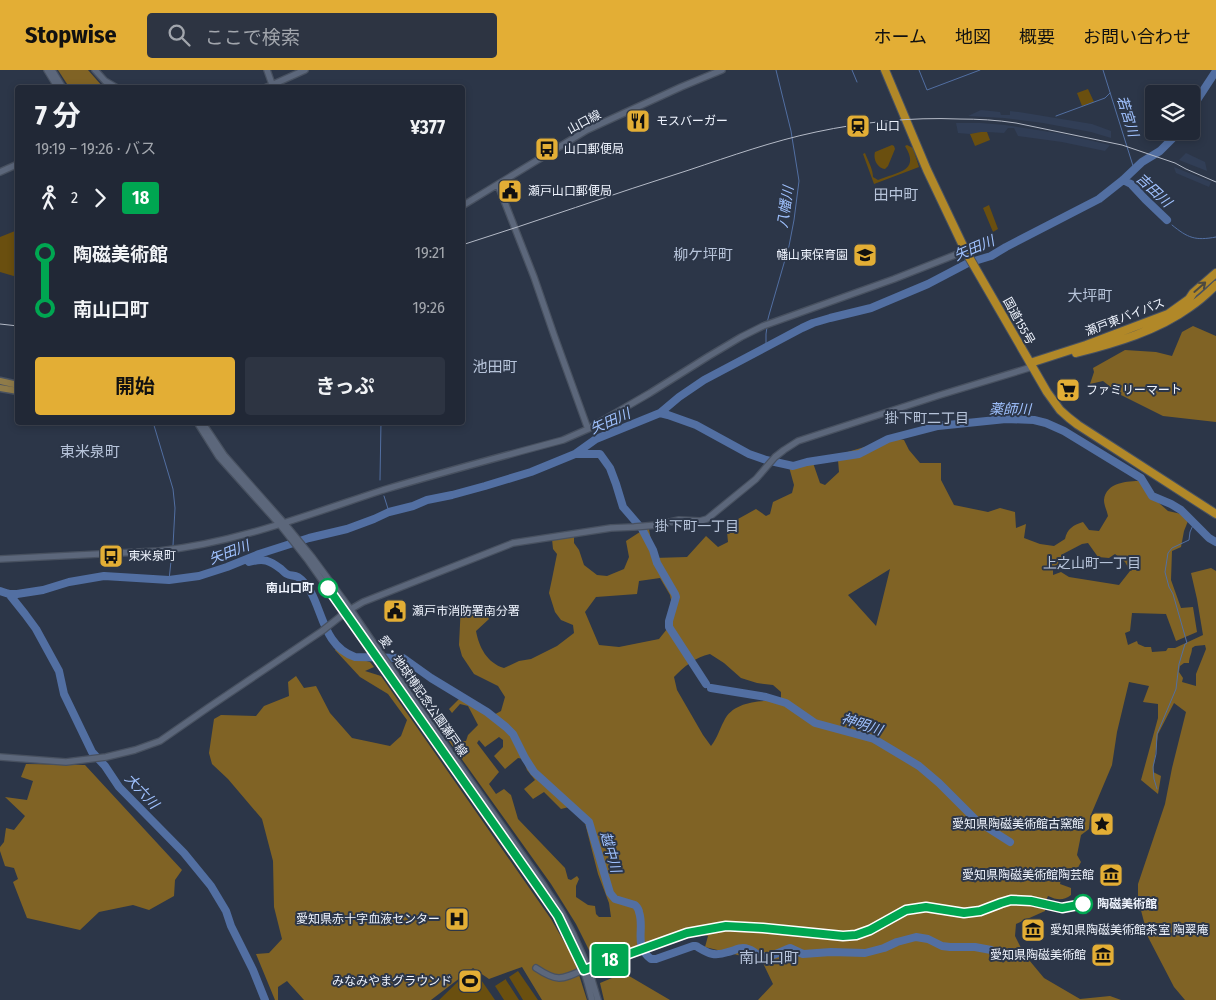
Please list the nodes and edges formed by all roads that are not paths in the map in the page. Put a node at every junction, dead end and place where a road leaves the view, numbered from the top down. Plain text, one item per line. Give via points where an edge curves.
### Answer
1 (47, 70) edge
2 (52, 70) edge
3 (95, 70) edge
4 (268, 70) edge
5 (305, 70) edge
6 (722, 70) edge
7 (885, 70) edge
8 (272, 84) joint
9 (56, 85) edge
10 (61, 85) edge
11 (112, 85) edge
12 (15, 165) edge
13 (0, 172) edge
14 (498, 185) junction
15 (465, 204) edge
16 (965, 251) junction
17 (1216, 273) edge
18 (1216, 285) edge
19 (1031, 365) junction
20 (0, 381) edge
21 (15, 384) edge
22 (0, 388) edge
23 (15, 390) edge
24 (199, 425) edge
25 (204, 425) edge
26 (588, 429) junction
27 (1216, 514) edge
28 (282, 524) junction
29 (0, 560) edge
30 (348, 611) junction
31 (386, 667) junction
32 (0, 757) edge
33 (536, 968) dead end
34 (584, 970) junction
35 (592, 1000) edge
36 (598, 1000) edge

1 - 9 street
2 - 10 street
3 - 11 street
4 - 8 street
5 - 8 street
6 - 14 street, 山口線 via 587,130
7 - 16 highway, 国道155号
12 - 13 street
14 - 15 street, 山口線
14 - 26 street
16 - 19 highway, 国道155号
16 - 26 street via 768,324
19 -> 17 highway, 瀬戸東バイパス via 1168,314
18 - 19 highway, 瀬戸東バイパス via 1189,308 1155,327
19 - 27 highway, 国道155号 via 1068,418
19 - 30 street via 798,442 775,457 750,484 700,521 678,520 657,526 611,528 514,543 372,598
20 - 21 main road
22 - 23 main road
24 - 28 street, 愛・地球博記念公園瀬戸線 via 219,457
25 - 28 street, 愛・地球博記念公園瀬戸線 via 224,455
26 - 28 street via 563,440 384,490
28 - 29 street via 173,550
28 - 30 street, 愛・地球博記念公園瀬戸線
30 - 31 street, 愛・地球博記念公園瀬戸線
30 - 32 street via 160,741 104,758 66,762
31 - 34 street, 愛・地球博記念公園瀬戸線 via 558,916
31 - 36 street, 愛・地球博記念公園瀬戸線 via 562,913 588,968
33 - 34 street via 558,978
34 - 35 street, 愛・地球博記念公園瀬戸線

